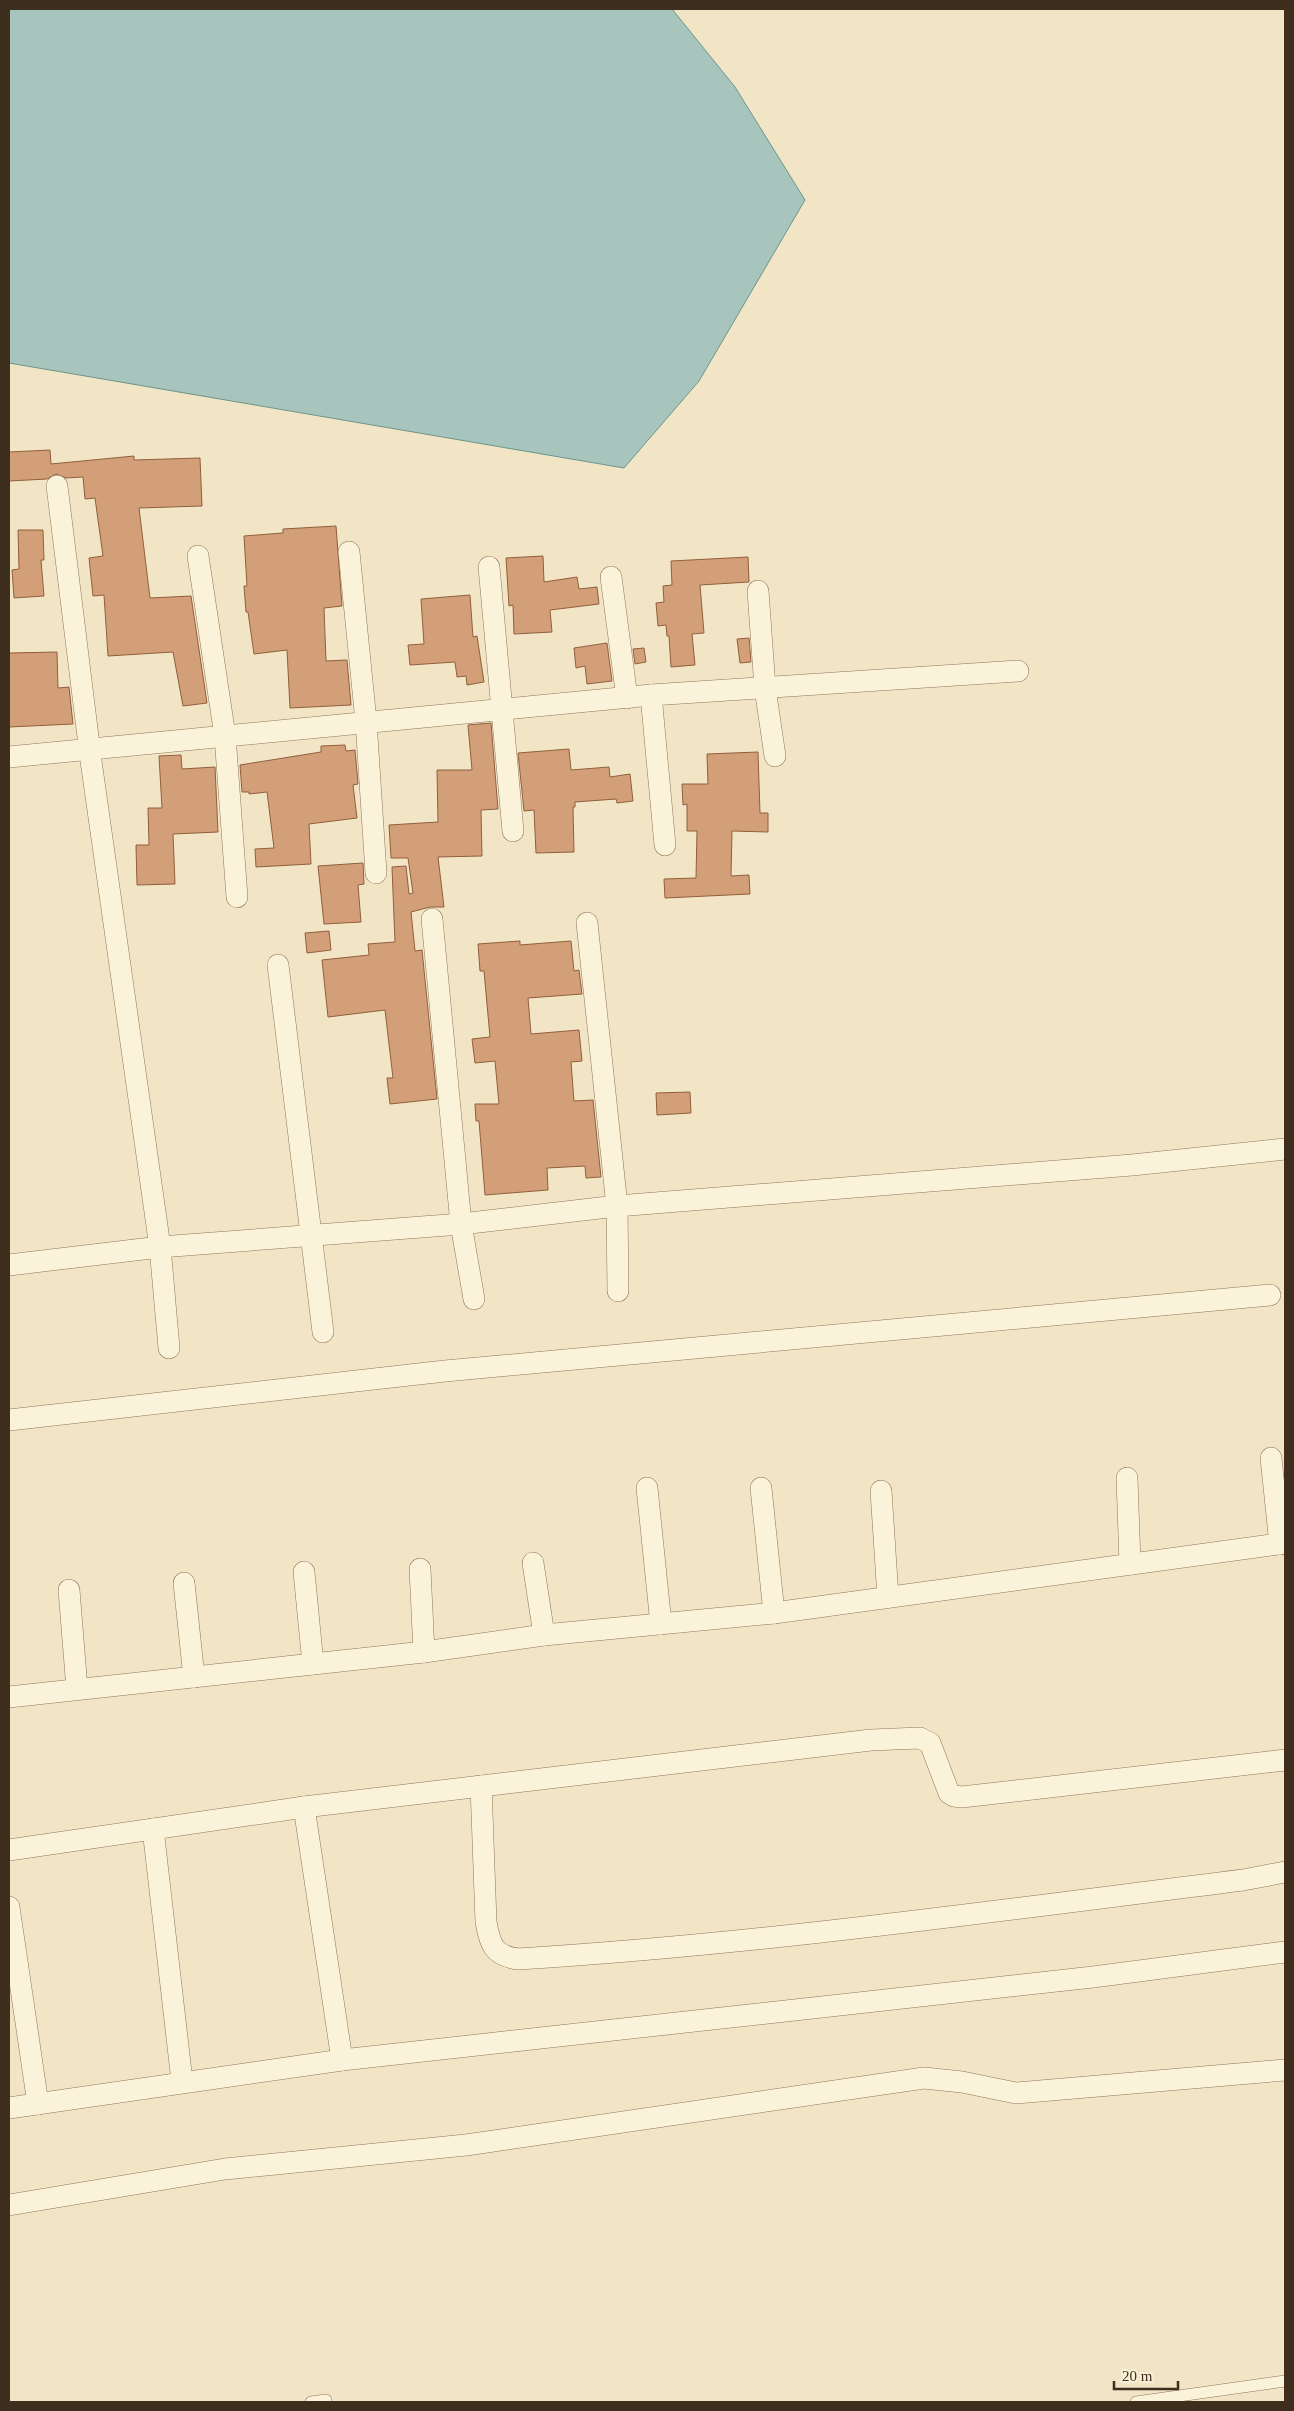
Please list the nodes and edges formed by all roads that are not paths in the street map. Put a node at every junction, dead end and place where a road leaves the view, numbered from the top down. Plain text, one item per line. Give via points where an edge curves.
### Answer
1 (57, 486) dead end
2 (349, 552) dead end
3 (198, 556) dead end
4 (489, 567) dead end
5 (611, 577) dead end
6 (758, 591) dead end
7 (1018, 671) dead end
8 (765, 688) junction
9 (651, 695) junction
10 (627, 698) junction
11 (501, 711) junction
12 (366, 721) junction
13 (225, 736) junction
14 (89, 749) junction
15 (775, 756) dead end
16 (9, 757) edge
17 (513, 831) dead end
18 (665, 845) dead end
19 (376, 873) dead end
20 (237, 897) dead end
21 (432, 919) dead end
22 (587, 924) dead end
23 (278, 965) dead end
24 (1285, 1149) edge
25 (617, 1206) junction
26 (461, 1224) junction
27 (310, 1234) junction
28 (160, 1247) junction
29 (9, 1265) edge
30 (618, 1291) dead end
31 (1270, 1295) dead end
32 (474, 1299) dead end
33 (323, 1332) dead end
34 (169, 1348) dead end
35 (9, 1420) edge
36 (1270, 1458) dead end
37 (1127, 1478) dead end
38 (647, 1488) dead end
39 (762, 1488) dead end
40 (881, 1491) dead end
41 (1283, 1544) edge
42 (533, 1563) dead end
43 (1130, 1564) junction
44 (420, 1569) dead end
45 (304, 1572) dead end
46 (184, 1583) dead end
47 (69, 1590) dead end
48 (888, 1597) junction
49 (774, 1614) junction
50 (660, 1624) junction
51 (544, 1635) junction
52 (424, 1652) junction
53 (313, 1664) junction
54 (194, 1677) junction
55 (77, 1689) junction
56 (9, 1697) edge
57 (1285, 1760) edge
58 (481, 1786) junction
59 (304, 1807) junction
60 (153, 1829) junction
61 (9, 1850) edge
62 (1285, 1872) edge
63 (9, 1907) edge
64 (1285, 1952) edge
65 (342, 2060) junction
66 (1285, 2070) edge
67 (182, 2081) junction
68 (38, 2104) junction
69 (9, 2108) edge
70 (9, 2205) edge
71 (1285, 2381) edge
72 (326, 2400) dead end
73 (311, 2402) edge
74 (1136, 2402) edge

1 - 14 street
2 - 12 street
3 - 13 street
4 - 11 street
5 - 10 street
6 - 8 street
7 - 8 street
8 - 9 street
8 - 15 street
9 - 10 street
9 - 18 street
10 - 11 street
11 - 12 street
11 - 17 street
12 - 13 street
12 - 19 street
13 - 14 street
13 - 20 street
14 - 16 street
14 - 28 street
21 - 26 street
22 - 25 street
23 - 27 street
24 - 25 street via 1132,1165
25 - 26 street
25 - 30 street
26 - 27 street
26 - 32 street
27 - 28 street
27 - 33 street
28 - 29 street
28 - 34 street
31 - 35 street via 446,1371
36 - 41 street
37 - 43 street
38 - 50 street
39 - 49 street
40 - 48 street
41 - 43 street
42 - 51 street
43 - 48 street
44 - 52 street
45 - 53 street
46 - 54 street
47 - 55 street
48 - 49 street
49 - 50 street
50 - 51 street
51 - 52 street
52 - 53 street
53 - 54 street
54 - 55 street
55 - 56 street
57 - 58 street via 962,1797 949,1793 930,1743 920,1738 871,1740
58 - 59 street
58 - 62 street via 489,1937 504,1957 518,1959 642,1951 914,1921
59 - 60 street
59 - 65 street
60 - 61 street
60 - 67 street
63 - 68 street
64 - 65 street via 1093,1977
65 - 67 street
66 - 70 street via 1016,2093 924,2078 466,2145 225,2169
67 - 68 street
68 - 69 street
71 - 74 lane
72 - 73 lane

